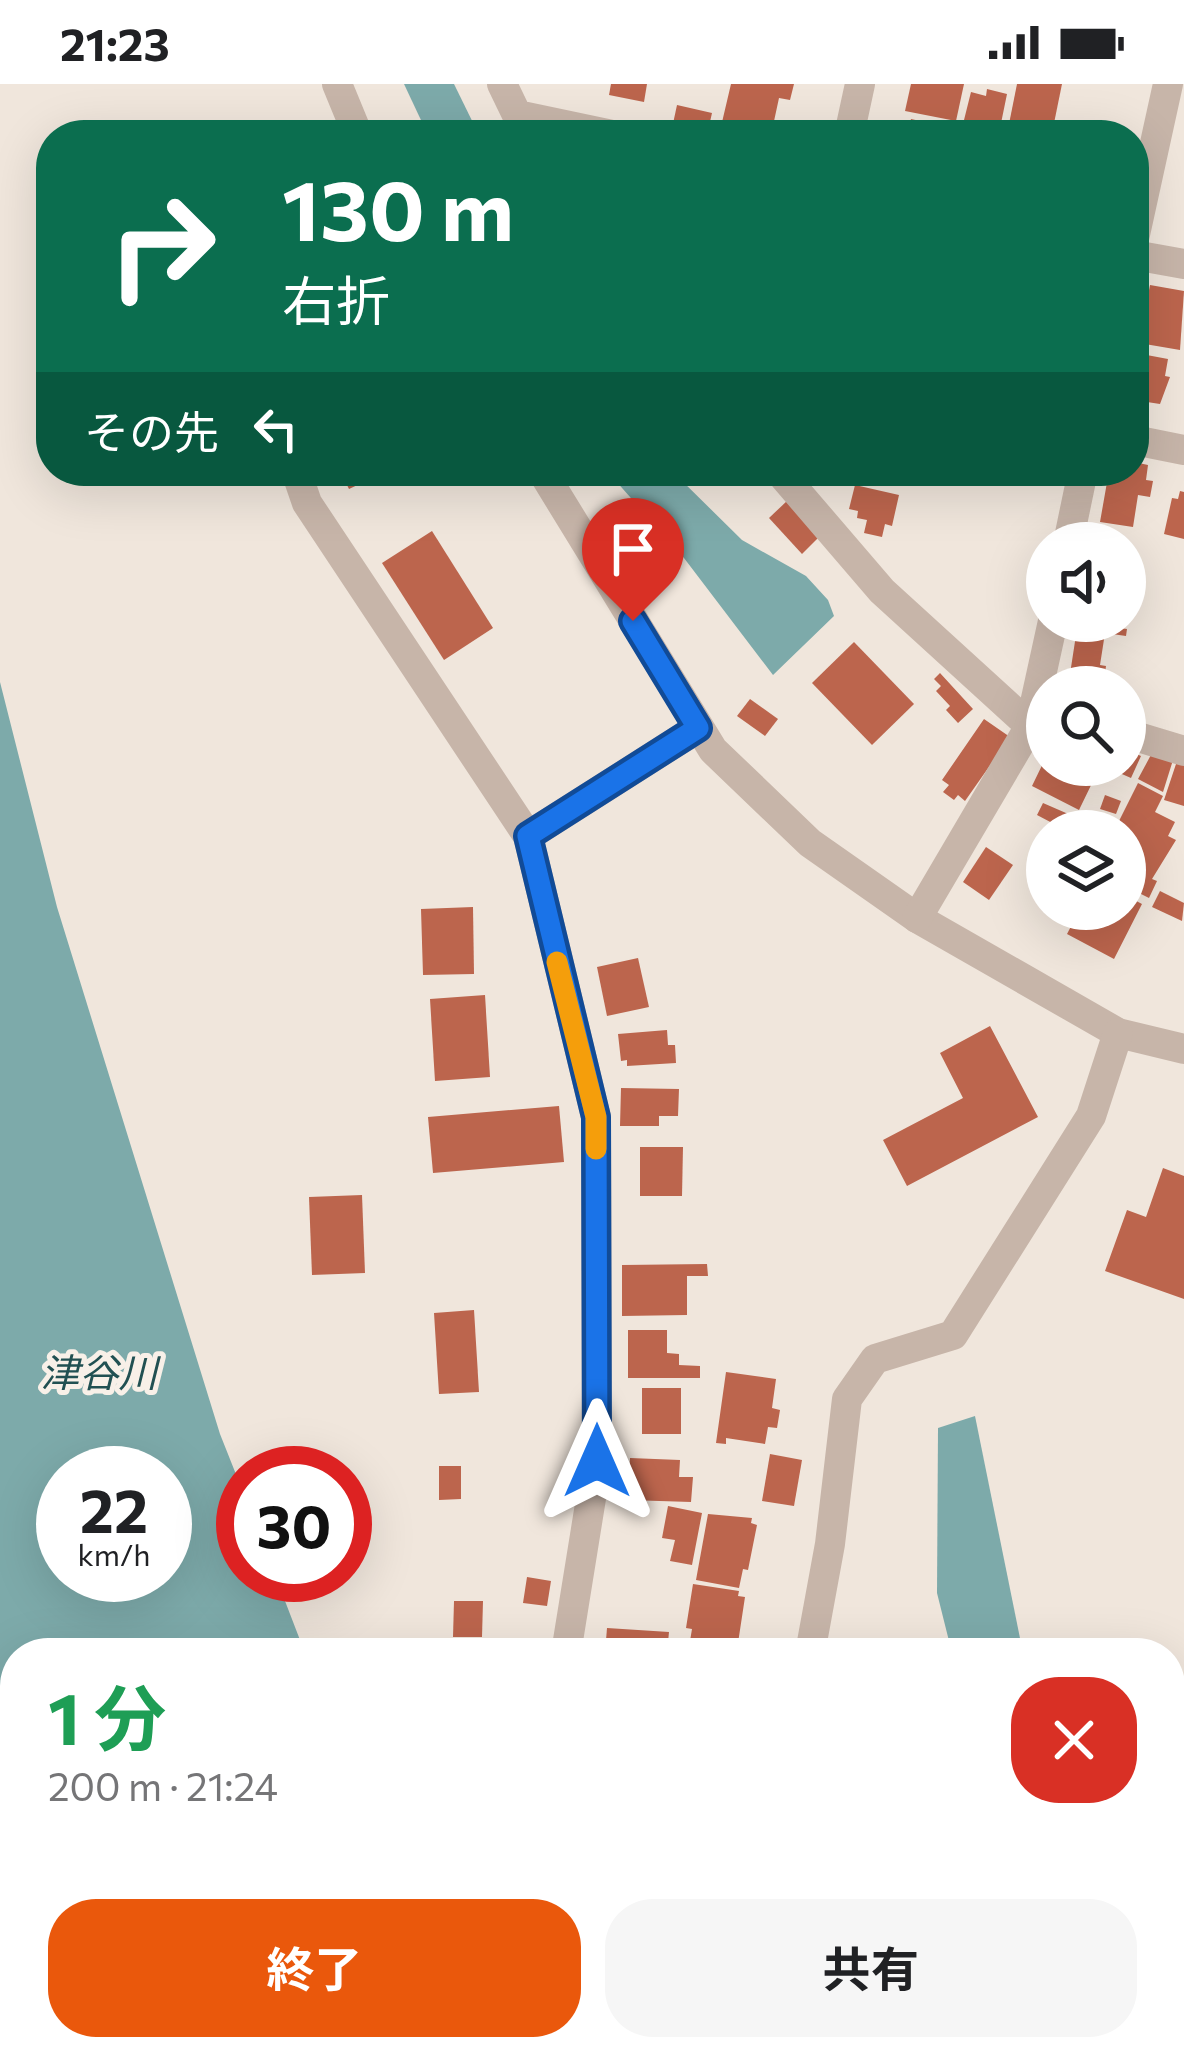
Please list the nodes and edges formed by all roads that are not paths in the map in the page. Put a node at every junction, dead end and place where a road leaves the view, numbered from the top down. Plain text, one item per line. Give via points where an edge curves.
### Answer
1 (337, 84) edge
2 (502, 84) edge
3 (860, 84) edge
4 (1168, 84) edge
5 (352, 120) edge
6 (541, 120) edge
7 (852, 120) edge
8 (1149, 171) edge
9 (1149, 257) edge
10 (1184, 264) edge
11 (1149, 443) edge
12 (1184, 450) edge
13 (302, 486) edge
14 (551, 486) edge
15 (792, 486) edge
16 (1080, 486) edge
17 (1073, 522) edge
18 (1026, 705) edge
19 (698, 728) junction
20 (1026, 735) edge
21 (1146, 740) edge
22 (1184, 751) edge
23 (528, 836) junction
24 (917, 918) junction
25 (1118, 1033) junction
26 (1184, 1049) edge
27 (568, 1638) edge
28 (813, 1638) edge

1 - 5 street
2 - 6 street via 517,115
3 - 7 street
4 - 8 street
9 - 10 street
11 - 12 street
13 - 23 street
14 - 19 street
15 - 18 street via 882,591
16 - 17 street
19 - 23 street
19 - 24 street via 810,843
20 - 24 street
21 - 22 street
23 - 27 street via 596,1117 597,1461
24 - 25 street
25 - 26 street
25 - 28 street via 1091,1115 953,1335 875,1359 847,1399

